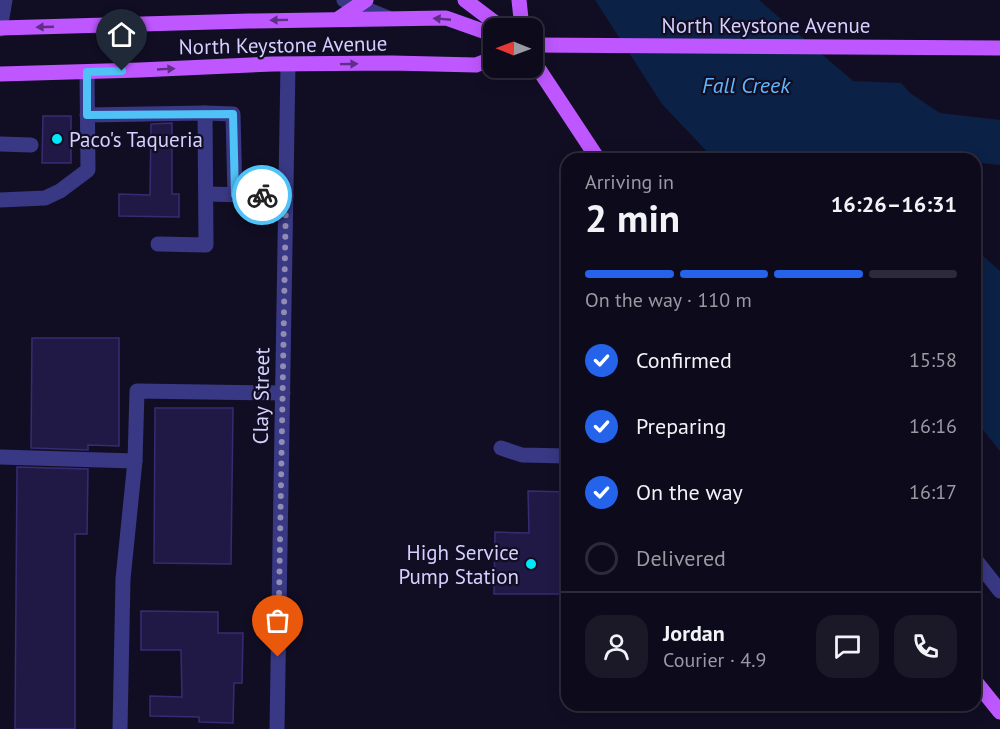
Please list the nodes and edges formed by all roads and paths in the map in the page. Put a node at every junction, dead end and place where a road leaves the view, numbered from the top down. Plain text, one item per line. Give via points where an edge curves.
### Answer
1 (5, 0) edge
2 (465, 0) edge
3 (519, 0) edge
4 (356, 1) edge
5 (388, 18) junction
6 (489, 18) edge
7 (521, 18) edge
8 (338, 19) junction
9 (0, 28) edge
10 (483, 31) edge
11 (543, 45) edge
12 (1000, 48) edge
13 (483, 62) edge
14 (288, 64) junction
15 (87, 72) junction
16 (0, 74) edge
17 (543, 76) edge
18 (205, 113) junction
19 (87, 115) junction
20 (0, 144) edge
21 (31, 145) dead end
22 (594, 153) edge
23 (207, 194) junction
24 (235, 195) junction
25 (286, 196) junction
26 (0, 200) edge
27 (158, 244) dead end
28 (283, 393) junction
29 (501, 448) dead end
30 (561, 456) edge
31 (0, 457) edge
32 (135, 461) junction
33 (981, 567) edge
34 (1000, 591) edge
35 (981, 688) edge
36 (1000, 712) edge
37 (120, 729) edge
38 (277, 729) edge

1 - 9 street
2 - 6 main road
3 - 7 main road
4 - 5 street
4 - 8 main road
5 - 8 main road, North Keystone Avenue
10 -> 5 main road, North Keystone Avenue via 446,18
8 -> 9 main road, North Keystone Avenue
11 - 12 main road, North Keystone Avenue
14 -> 13 main road, North Keystone Avenue
15 -> 14 main road, North Keystone Avenue
14 - 25 street, Clay Street
15 - 16 main road, North Keystone Avenue
15 - 19 street
17 - 22 main road
18 - 19 street
18 - 23 street
18 - 24 street via 233,114
19 - 26 street via 88,170 45,198
20 - 21 street
23 - 24 street
23 - 27 street via 207,244
24 - 25 street
25 - 28 street, Clay Street
28 - 32 street via 137,391
28 - 38 street, Clay Street
29 - 30 street via 522,454
31 - 32 street
32 - 37 street via 123,579
33 - 34 street
35 - 36 main road

